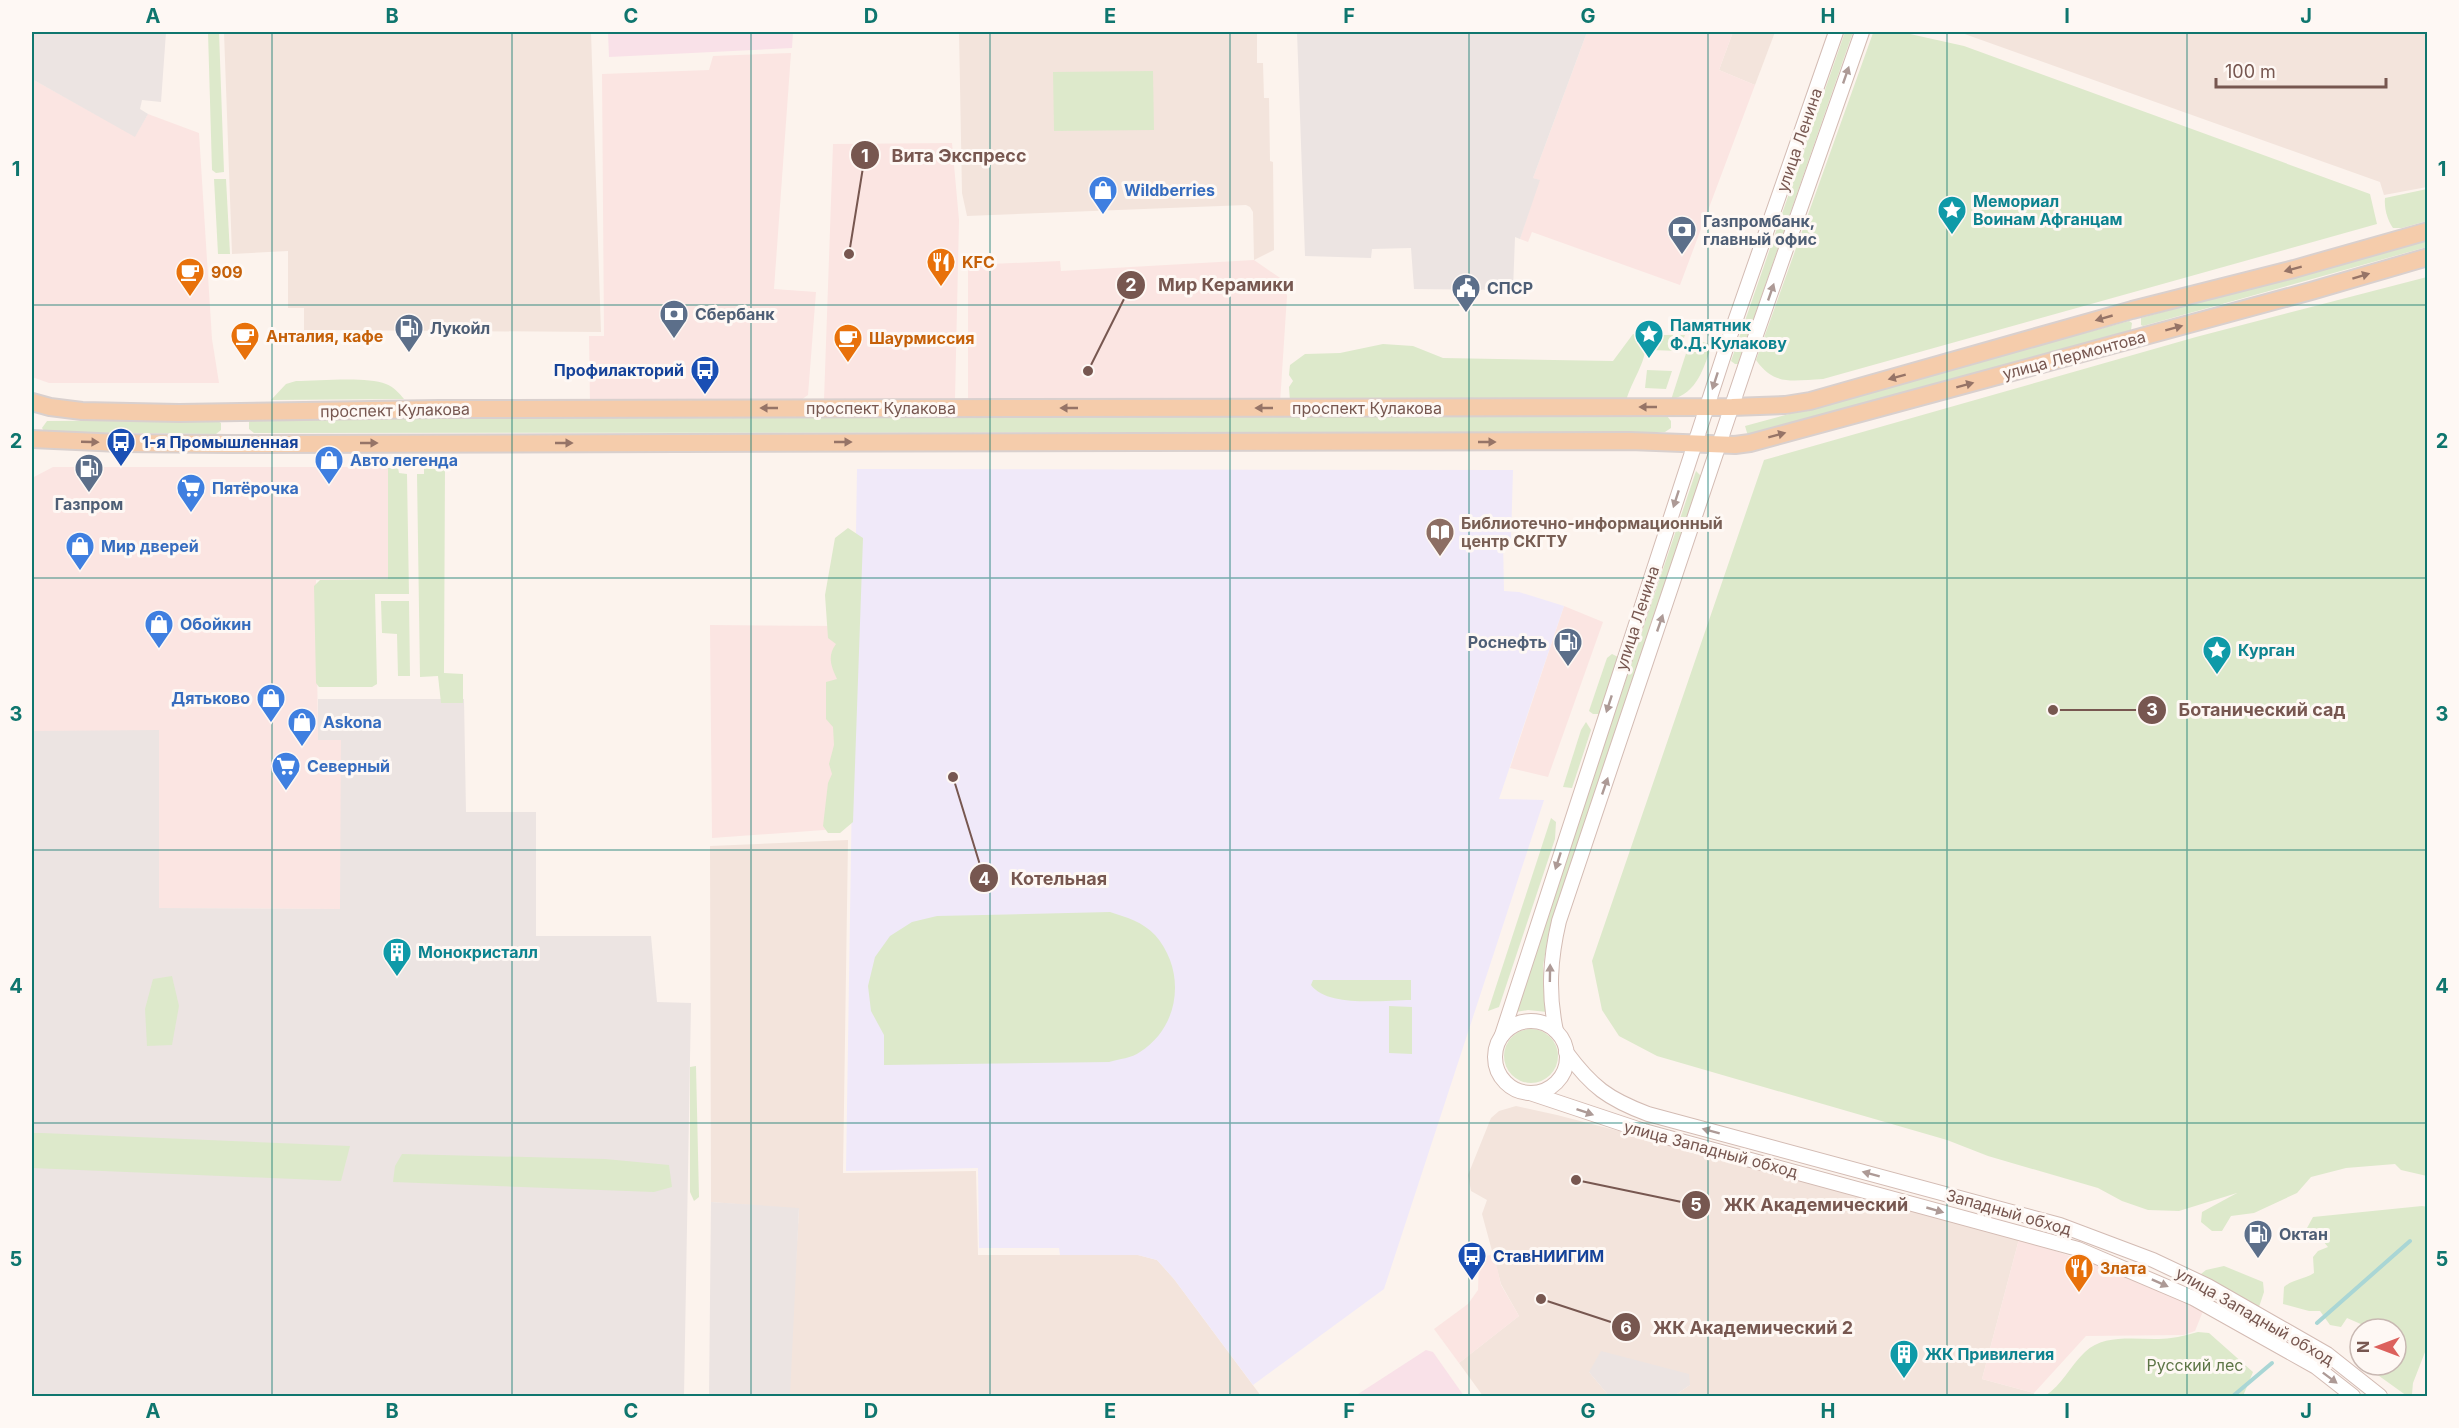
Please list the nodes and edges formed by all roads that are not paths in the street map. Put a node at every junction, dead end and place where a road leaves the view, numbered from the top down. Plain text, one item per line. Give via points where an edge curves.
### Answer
1 (1836, 32) edge
2 (1862, 32) edge
3 (2427, 231) edge
4 (2427, 257) edge
5 (2132, 310) junction
6 (2139, 338) junction
7 (33, 407) edge
8 (1707, 407) junction
9 (1732, 407) junction
10 (32, 440) edge
11 (1695, 443) junction
12 (1719, 445) junction
13 (1556, 1031) junction
14 (1502, 1035) junction
15 (1566, 1052) junction
16 (1530, 1093) junction
17 (2089, 1235) joint
18 (2353, 1396) edge
19 (2380, 1396) edge

1 -> 8 main road, улица Ленина
9 -> 2 main road, улица Ленина
3 -> 5 main road, улица Лермонтова
6 -> 4 main road, улица Лермонтова
5 - 6 main road
5 -> 9 main road, улица Лермонтова via 1810,401
12 -> 6 main road, улица Лермонтова via 1750,442
8 -> 7 main road, проспект Кулакова via 179,413
8 - 9 main road, проспект Кулакова
8 - 11 main road, улица Ленина
9 - 12 main road, улица Ленина
10 -> 11 main road, проспект Кулакова via 229,444
11 - 12 main road, проспект Кулакова
11 -> 14 main road, улица Ленина
13 -> 12 main road, улица Ленина via 1550,967 1559,921
13 - 14 main road via 1540,1023 1522,1022
13 - 15 main road
14 - 16 main road via 1496,1047 1499,1074 1508,1084
15 - 16 main road via 1561,1076 1553,1085
17 -> 15 main road, Западный обход via 1648,1114 1598,1090
16 -> 18 main road, улица Западный обход via 1644,1131 2078,1250 2193,1298 2316,1367
17 - 19 main road, улица Западный обход via 2208,1286 2328,1354

